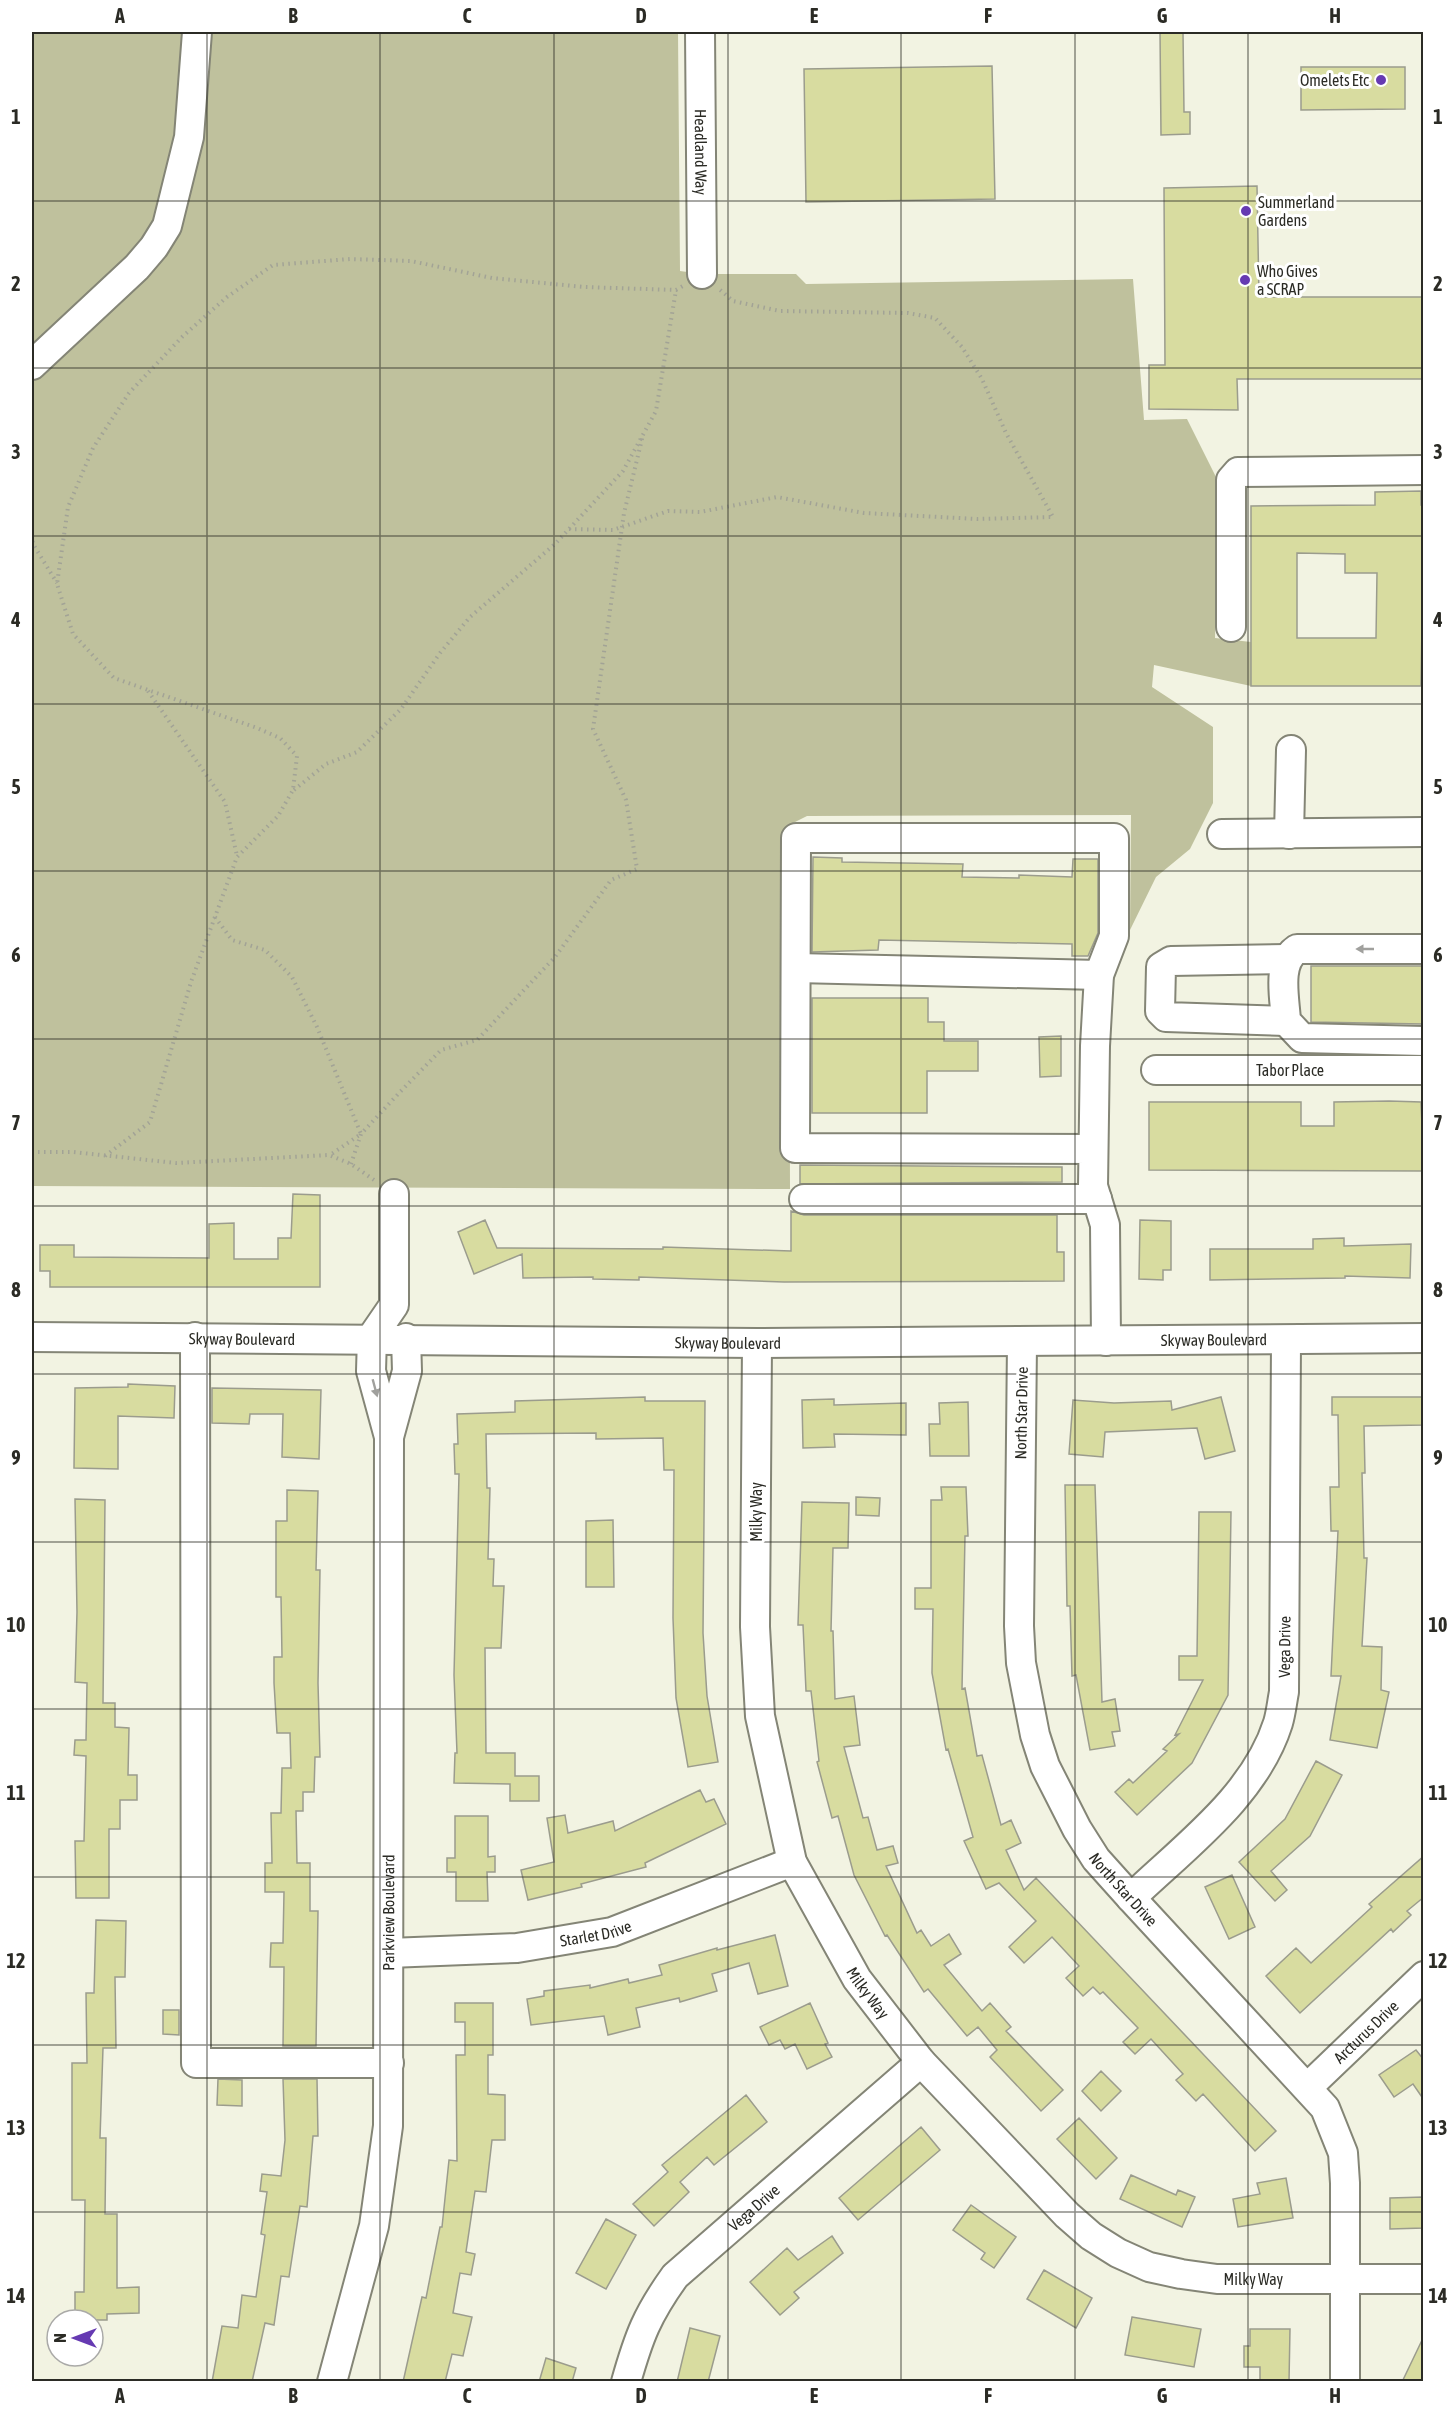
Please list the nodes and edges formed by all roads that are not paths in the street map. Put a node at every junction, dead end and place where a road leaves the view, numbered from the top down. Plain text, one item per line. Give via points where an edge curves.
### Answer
1 (197, 32) edge
2 (700, 32) edge
3 (702, 274) road end
4 (32, 365) edge
5 (1424, 470) edge
6 (1231, 627) dead end
7 (1291, 750) dead end
8 (1424, 832) edge
9 (1222, 834) dead end
10 (1289, 834) junction
11 (1424, 950) edge
12 (1287, 960) junction
13 (796, 968) junction
14 (1099, 975) junction
15 (1286, 1021) junction
16 (1424, 1041) edge
17 (1156, 1070) dead end
18 (1424, 1070) edge
19 (1093, 1149) junction
20 (394, 1194) road end
21 (804, 1199) dead end
22 (1097, 1199) junction
23 (32, 1337) edge
24 (195, 1337) junction
25 (372, 1337) junction
26 (406, 1338) junction
27 (1424, 1338) edge
28 (1286, 1340) junction
29 (1106, 1341) junction
30 (757, 1342) junction
31 (1022, 1342) junction
32 (389, 1437) junction
33 (792, 1862) junction
34 (1131, 1898) junction
35 (389, 1953) junction
36 (1424, 1976) edge
37 (921, 2062) junction
38 (389, 2063) junction
39 (1308, 2087) junction
40 (1346, 2279) junction
41 (1424, 2279) edge
42 (332, 2382) edge
43 (626, 2382) edge
44 (1345, 2382) edge

1 - 4 street via 189,137 167,226 136,267
2 - 3 street, Headland Way
5 - 6 street via 1238,472 1231,480
7 - 10 street
8 - 10 street
9 - 10 street
11 -> 12 street via 1297,949 1288,954
12 - 15 street
12 - 15 street via 1172,961 1161,967 1160,1011 1166,1017
13 - 14 street
13 - 14 street via 796,838 1114,838 1114,936
13 - 19 street via 795,1148
14 - 19 street
15 - 16 street via 1302,1038
17 - 18 street, Tabor Place
19 - 22 street
20 - 25 street via 394,1305
21 - 22 street
22 - 29 street via 1105,1226
23 - 24 street, Skyway Boulevard
24 - 25 street, Skyway Boulevard
24 - 38 street via 196,2063
25 - 26 street, Skyway Boulevard
25 -> 32 street, Parkview Boulevard via 370,1371
26 - 30 street, Skyway Boulevard
26 - 32 street, Parkview Boulevard via 407,1371
27 - 28 street, Skyway Boulevard
28 - 29 street, Skyway Boulevard
28 - 34 street, Vega Drive via 1284,1692 1278,1724 1265,1752 1227,1806
29 - 31 street, Skyway Boulevard
30 - 31 street, Skyway Boulevard
30 - 33 street, Milky Way via 755,1627 759,1704
31 - 34 street, North Star Drive via 1019,1626 1027,1701 1044,1766 1059,1798 1096,1858
32 - 35 street, Parkview Boulevard
33 - 35 street, Starlet Drive via 612,1932 518,1948
33 - 37 street, Milky Way via 857,1979
34 - 39 street, North Star Drive
35 - 38 street, Parkview Boulevard
36 - 39 street, Arcturus Drive
37 - 40 street, Milky Way via 1066,2215 1119,2253 1149,2267 1217,2279
37 - 43 street, Vega Drive via 675,2276 639,2334
38 - 42 street, Parkview Boulevard via 388,2126 374,2226
39 - 40 street, North Star Drive via 1325,2108 1343,2152
40 - 41 street, Milky Way
40 - 44 street, North Star Drive

